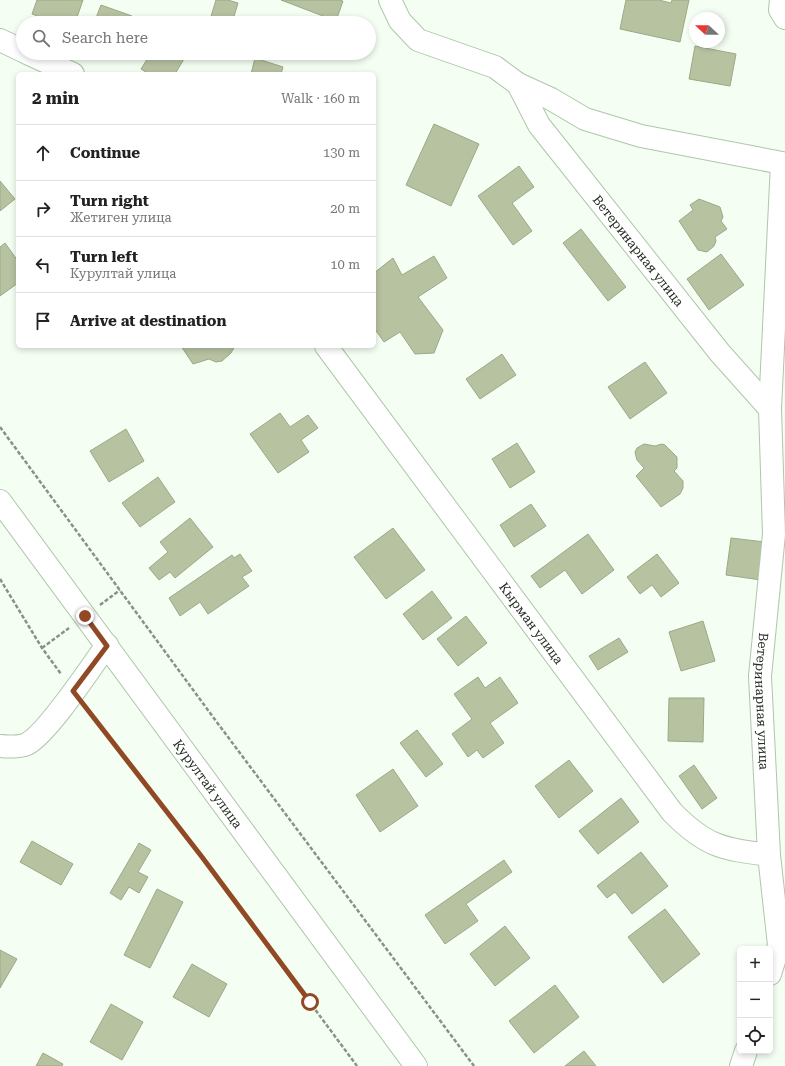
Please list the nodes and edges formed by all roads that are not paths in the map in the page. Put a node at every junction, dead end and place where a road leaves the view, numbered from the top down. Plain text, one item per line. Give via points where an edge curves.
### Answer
1 (390, 0) edge
2 (781, 0) edge
3 (785, 18) edge
4 (0, 40) edge
5 (16, 48) edge
6 (42, 60) edge
7 (69, 72) edge
8 (518, 84) junction
9 (783, 158) edge
10 (327, 348) edge
11 (770, 409) junction
12 (0, 501) edge
13 (780, 535) edge
14 (107, 646) junction
15 (0, 746) edge
16 (769, 855) junction
17 (782, 945) edge
18 (773, 967) edge
19 (745, 1054) edge
20 (416, 1066) edge
21 (741, 1066) edge

1 - 8 street, Ветеринарная улица via 400,21 418,40 495,66
2 - 3 street via 780,10
4 - 5 street
6 - 7 street
8 - 9 street, Ветеринарная улица via 585,120 641,136
8 - 11 street, Ветеринарная улица via 539,125 720,353
9 - 11 street, Ветеринарная улица
10 - 16 street, Кырман улица via 672,812 690,831 709,842 733,851
11 - 13 street, Ветеринарная улица
12 - 14 street, Курултай улица
13 - 16 street, Ветеринарная улица via 760,676
14 - 15 street via 45,729 27,744
14 - 20 street, Курултай улица
16 - 17 street, Ветеринарная улица
17 - 18 street
19 - 21 street

